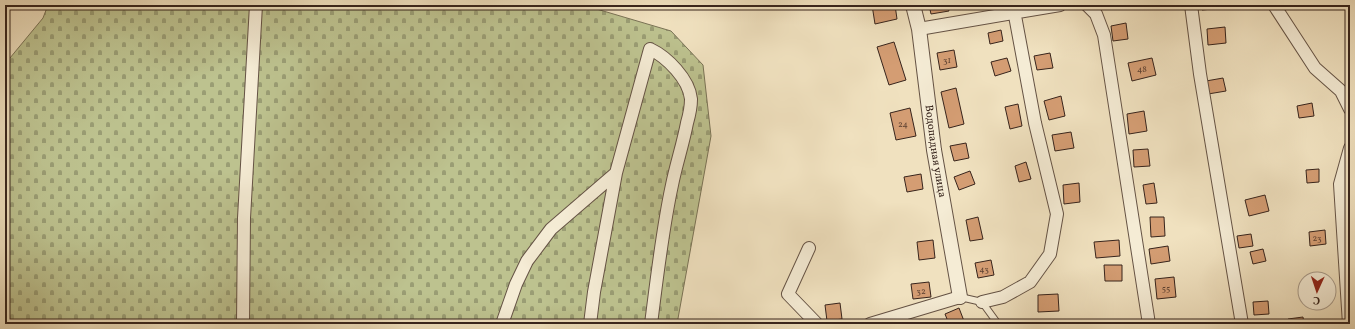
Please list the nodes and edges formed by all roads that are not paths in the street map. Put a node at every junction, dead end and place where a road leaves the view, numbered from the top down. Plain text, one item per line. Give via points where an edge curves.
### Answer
1 (256, 5) edge
2 (913, 5) edge
3 (1060, 5) edge
4 (1087, 5) edge
5 (1191, 5) edge
6 (1274, 5) edge
7 (1014, 9) edge
8 (919, 29) junction
9 (1350, 109) edge
10 (1350, 148) edge
11 (616, 173) junction
12 (809, 248) dead end
13 (960, 297) junction
14 (982, 302) junction
15 (243, 324) edge
16 (502, 324) edge
17 (590, 324) edge
18 (651, 324) edge
19 (817, 324) edge
20 (870, 324) edge
21 (998, 324) edge
22 (1149, 324) edge
23 (1242, 324) edge
24 (1349, 324) edge

1 - 15 street via 244,218
2 - 8 street, Водопадная улица
3 - 7 street
4 - 22 street via 1096,14 1104,35
5 - 23 street via 1200,74
6 - 9 street via 1315,68 1341,92
7 - 8 street
7 - 14 street via 1035,123 1057,214 1050,254 1030,282 1003,298
8 - 13 street, Водопадная улица via 934,150
10 - 24 street via 1340,184
11 - 16 street via 551,228 527,261
11 - 17 street
11 - 18 street via 650,49 669,60 688,90 690,99 684,140 672,185 660,251
12 - 19 street via 788,294
13 - 14 lane
13 - 20 street
14 - 21 lane

